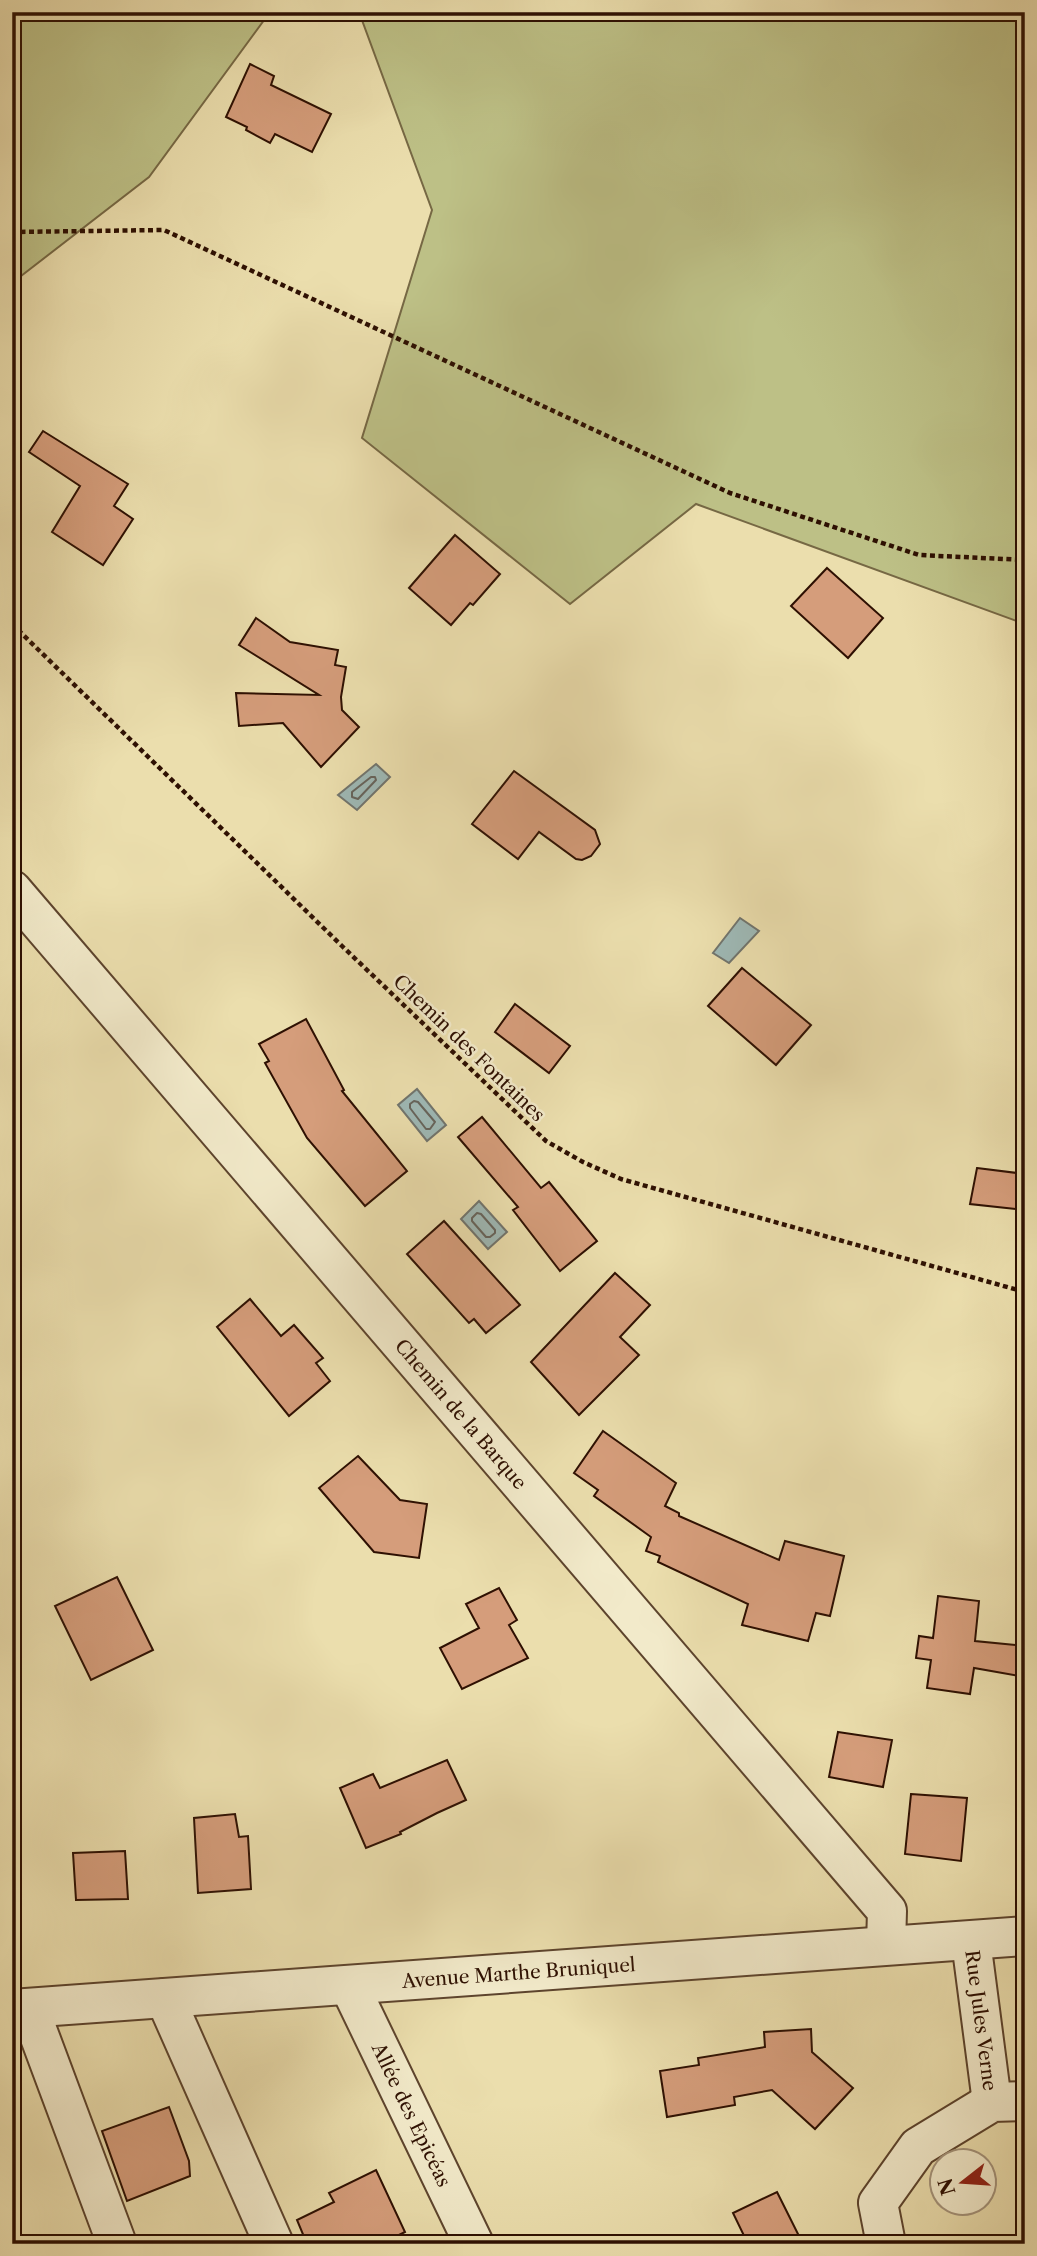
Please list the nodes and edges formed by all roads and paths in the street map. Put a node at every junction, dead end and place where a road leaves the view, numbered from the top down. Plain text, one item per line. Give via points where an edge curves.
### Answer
1 (12, 232) edge
2 (1025, 559) edge
3 (12, 624) edge
4 (12, 890) edge
5 (1025, 1292) edge
6 (1025, 1936) edge
7 (971, 1941) junction
8 (886, 1945) junction
9 (349, 1985) junction
10 (165, 1998) junction
11 (21, 2009) edge
12 (1009, 2102) edge
13 (117, 2244) edge
14 (274, 2244) edge
15 (474, 2244) edge
16 (886, 2244) edge

1 - 2 path via 164,230 730,493 919,555
3 - 5 path, Chemin des Fontaines via 546,1141 621,1179
4 - 8 street, Chemin de la Barque via 887,1911
6 - 7 street, Avenue Marthe Bruniquel
7 - 8 street, Avenue Marthe Bruniquel
7 - 12 street, Rue Jules Verne
8 - 9 street, Avenue Marthe Bruniquel
9 - 10 street, Avenue Marthe Bruniquel
9 - 15 street, Allée des Epicéas
10 - 11 street, Avenue Marthe Bruniquel
10 - 14 street
11 - 13 street
12 - 16 street, Rue Jules Verne via 918,2147 878,2203

